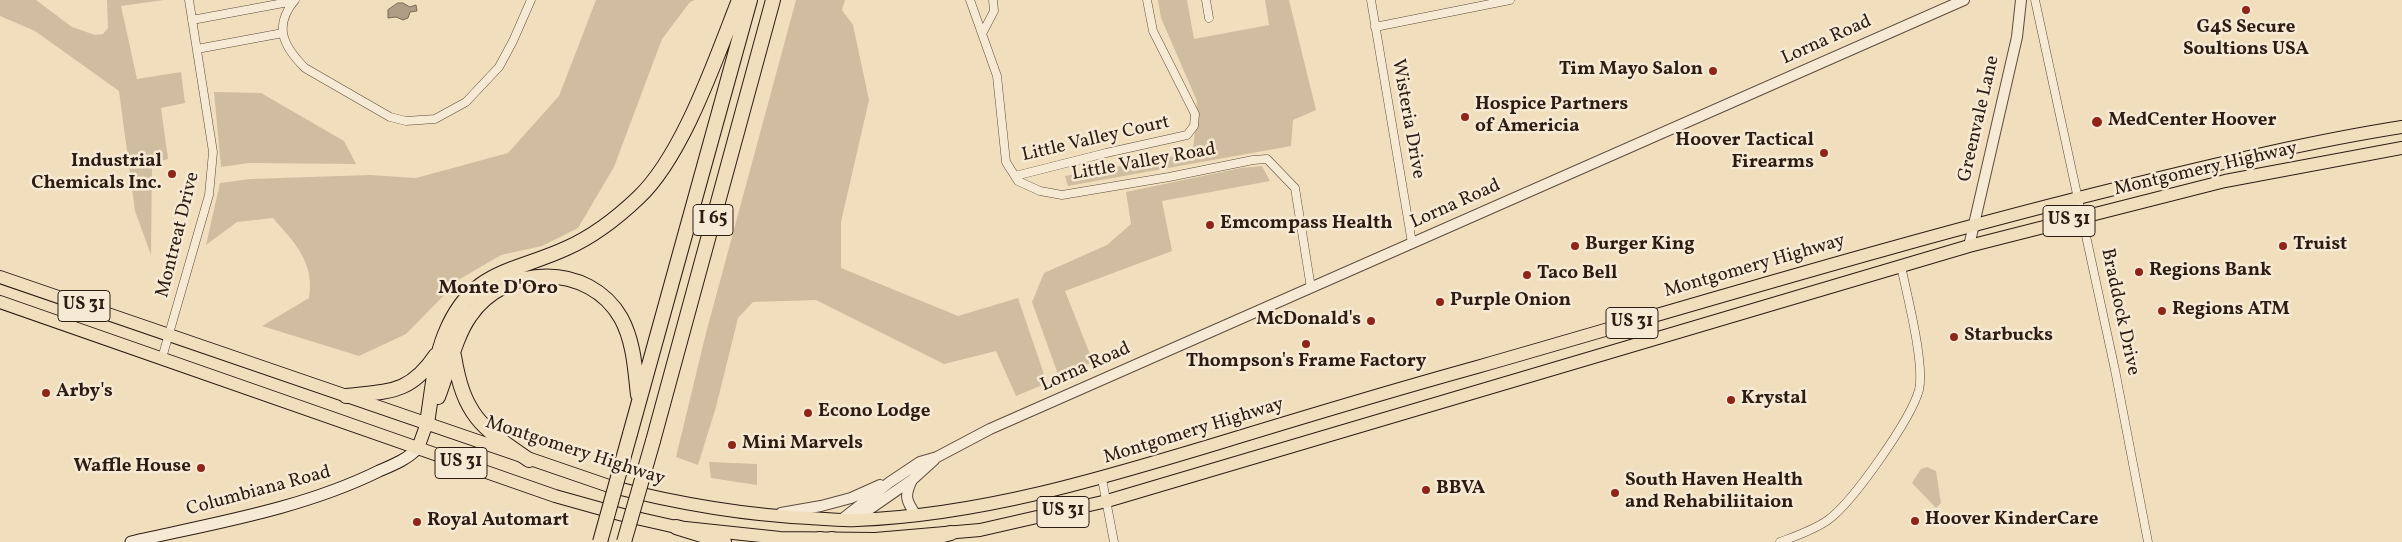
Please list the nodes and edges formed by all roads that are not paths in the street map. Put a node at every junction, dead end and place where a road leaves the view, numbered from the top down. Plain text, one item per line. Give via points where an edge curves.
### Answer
1 (188, 0) edge
2 (294, 0) edge
3 (530, 0) edge
4 (739, 0) edge
5 (750, 0) edge
6 (773, 0) edge
7 (970, 0) edge
8 (993, 0) edge
9 (1147, 0) edge
10 (1206, 0) edge
11 (1371, 0) edge
12 (1510, 0) edge
13 (1964, 0) edge
14 (2021, 0) edge
15 (2035, 0) edge
16 (1949, 3) edge
17 (1210, 18) dead end
18 (192, 20) junction
19 (1375, 27) junction
20 (983, 32) junction
21 (282, 33) junction
22 (197, 49) junction
23 (2402, 127) edge
24 (2402, 148) edge
25 (1015, 176) junction
26 (2078, 198) junction
27 (2082, 218) junction
28 (1975, 225) junction
29 (1412, 243) junction
30 (1969, 246) junction
31 (1901, 266) junction
32 (0, 277) edge
33 (1312, 288) junction
34 (0, 302) edge
35 (169, 336) junction
36 (439, 350) junction
37 (454, 355) junction
38 (162, 358) junction
39 (346, 396) junction
40 (639, 404) junction
41 (426, 423) junction
42 (418, 448) junction
43 (937, 457) junction
44 (528, 460) junction
45 (913, 479) junction
46 (1102, 479) junction
47 (890, 482) junction
48 (1107, 501) junction
49 (916, 515) junction
50 (767, 516) junction
51 (847, 520) junction
52 (676, 527) junction
53 (951, 533) junction
54 (826, 541) edge
55 (131, 542) edge
56 (600, 542) edge
57 (624, 542) edge
58 (724, 542) edge
59 (916, 542) edge
60 (1114, 542) edge
61 (1780, 542) edge
62 (2148, 542) edge

1 - 18 street, Montreat Drive
2 - 18 street
2 - 21 street via 281,22
3 - 21 street via 499,67 466,102 435,119 390,117 305,68 294,58
4 - 36 highway via 688,122 664,165 640,197 611,222 570,247 500,272 485,281 470,294 453,318
5 - 40 highway, I 65
6 - 57 highway, I 65, bridge
7 - 20 street
8 - 20 street via 994,11
9 - 25 street, Little Valley Court via 1153,31 1194,114 1194,126 1187,135
10 - 17 street
11 - 19 street, Wisteria Drive
12 - 19 street
13 - 16 street, Lorna Road
14 - 28 street, Greenvale Lane via 2017,37
15 - 26 street, Braddock Drive
16 - 29 street, Lorna Road
18 - 22 street, Montreat Drive
19 - 29 street, Wisteria Drive
20 - 25 street via 997,76 1006,162
21 - 22 street
22 - 35 street, Montreat Drive via 213,152 212,177
23 - 26 main road, Montgomery Highway / US 31 via 2308,143
24 - 27 main road, Montgomery Highway / US 31 via 2225,181
25 - 33 street, Little Valley Road via 1018,181 1040,191 1062,195 1252,160 1268,160 1295,188
26 - 27 street, Braddock Drive
26 - 28 main road, Montgomery Highway / US 31
27 - 30 main road, Montgomery Highway / US 31
27 - 62 street, Braddock Drive
28 - 30 street, Greenvale Lane
28 - 46 main road, Montgomery Highway / US 31 via 1474,368
29 - 33 street, Lorna Road
30 - 31 main road, Montgomery Highway / US 31
31 - 48 main road, Montgomery Highway / US 31
31 - 61 street via 1913,324 1919,390 1909,412 1857,490 1839,510 1816,528
32 - 35 main road, Montgomery Highway / US 31
33 - 43 street, Lorna Road via 990,429
34 - 38 main road, Montgomery Highway / US 31
35 - 38 street, Montreat Drive
35 - 39 main road, Montgomery Highway / US 31
36 - 39 highway via 425,372 405,388
36 - 41 highway
37 - 40 highway via 470,316 501,287 532,277 563,277 588,286 620,317 633,350
37 - 41 highway
37 - 44 highway via 461,389 475,415 487,431
38 - 42 main road, Montgomery Highway / US 31
39 - 41 main road, Montgomery Highway / US 31
40 - 56 highway, I 65, bridge
41 - 42 main road
41 - 44 main road, Montgomery Highway / US 31
42 - 52 main road, Montgomery Highway / US 31 via 588,506
42 - 55 main road, Columbiana Road via 376,473 297,504
43 - 45 street, Lorna Road
43 - 47 street, Lorna Road via 920,462
44 - 50 main road, Montgomery Highway / US 31 via 662,500
45 - 49 street via 906,492 908,504
45 - 51 street, Lorna Road
46 - 48 street
46 - 49 main road, Montgomery Highway / US 31 via 1010,501
47 - 50 street via 829,504
47 - 51 street, Lorna Road
48 - 53 main road, Montgomery Highway / US 31 via 1012,524
48 - 60 street
49 - 51 main road, Montgomery Highway / US 31
50 - 51 main road, Montgomery Highway / US 31
51 - 54 main road
52 - 54 main road, Montgomery Highway / US 31
52 - 58 highway
53 - 54 main road, Montgomery Highway / US 31
53 - 59 highway

